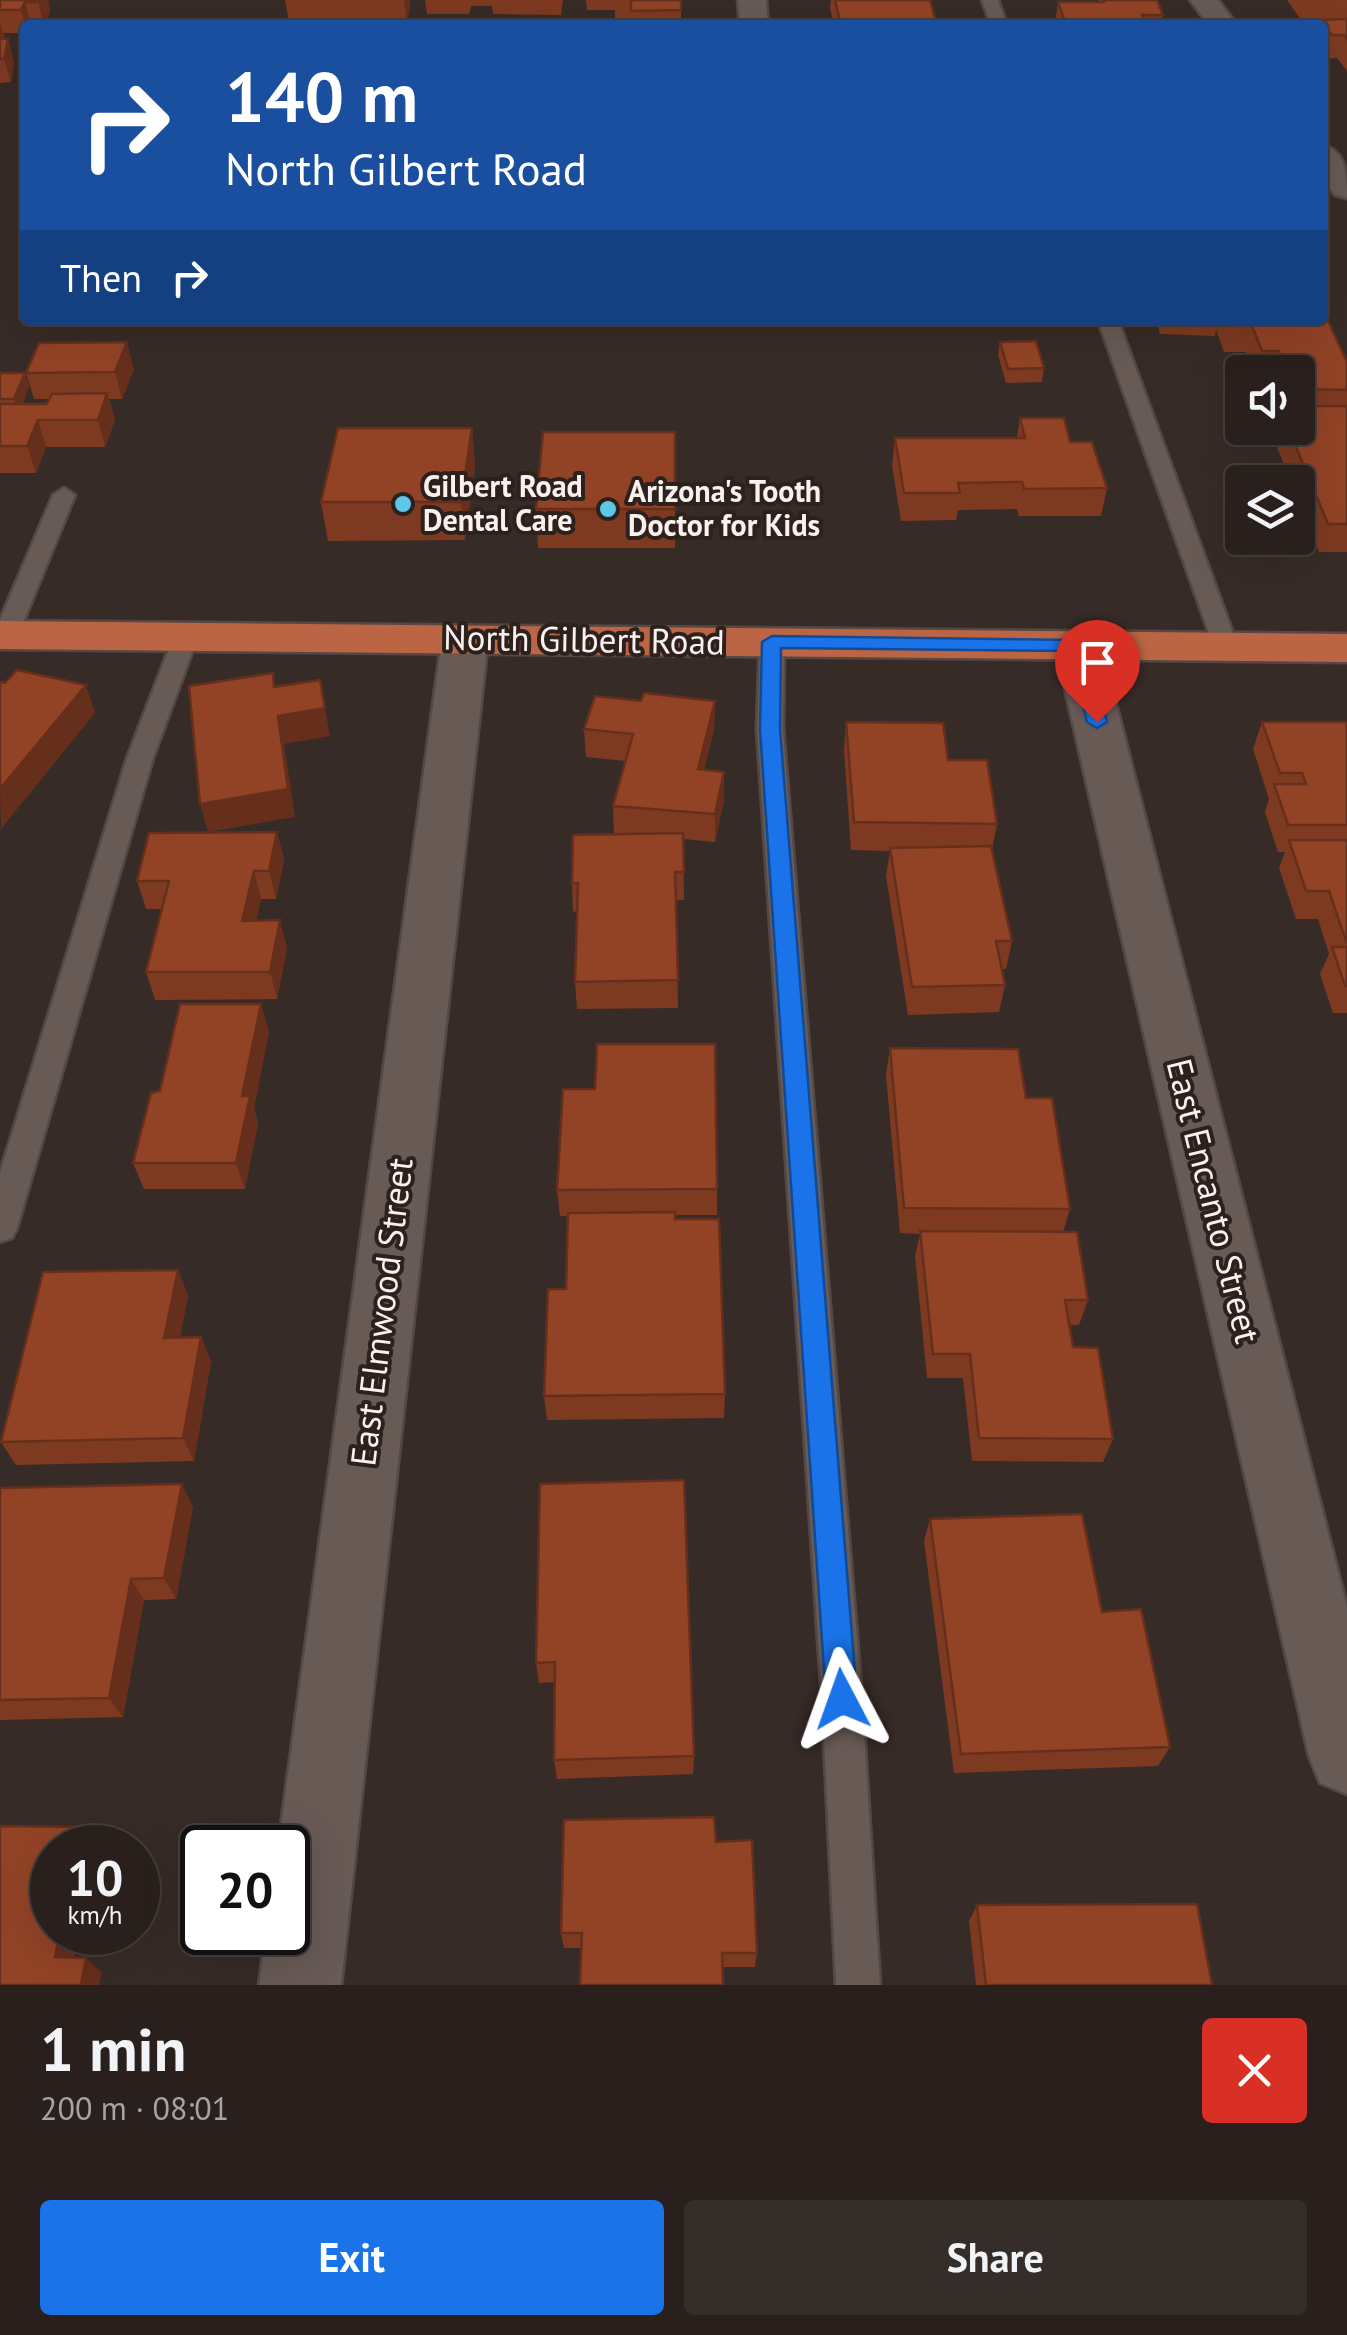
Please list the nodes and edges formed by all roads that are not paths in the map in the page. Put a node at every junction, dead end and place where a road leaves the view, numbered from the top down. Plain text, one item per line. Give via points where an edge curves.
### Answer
1 (1204, 0) edge
2 (1220, 20) edge
3 (1328, 162) edge
4 (1347, 188) edge
5 (1110, 325) edge
6 (64, 496) dead end
7 (3, 634) edge
8 (186, 636) junction
9 (465, 639) junction
10 (772, 642) junction
11 (1078, 646) junction
12 (1226, 647) junction
13 (1347, 648) edge
14 (0, 1228) edge
15 (1347, 1756) edge
16 (300, 1985) edge
17 (858, 1985) edge

1 - 2 street
3 - 4 street
5 - 12 lane
6 - 7 lane
7 - 8 main road, North Gilbert Road
8 - 9 main road, North Gilbert Road
8 - 14 lane via 140,758
9 - 10 main road, North Gilbert Road
9 - 16 street, East Elmwood Street
10 - 11 main road, North Gilbert Road
10 - 17 lane via 770,729
11 - 12 main road, North Gilbert Road
11 - 15 street, East Encanto Street
12 - 13 main road, North Gilbert Road

